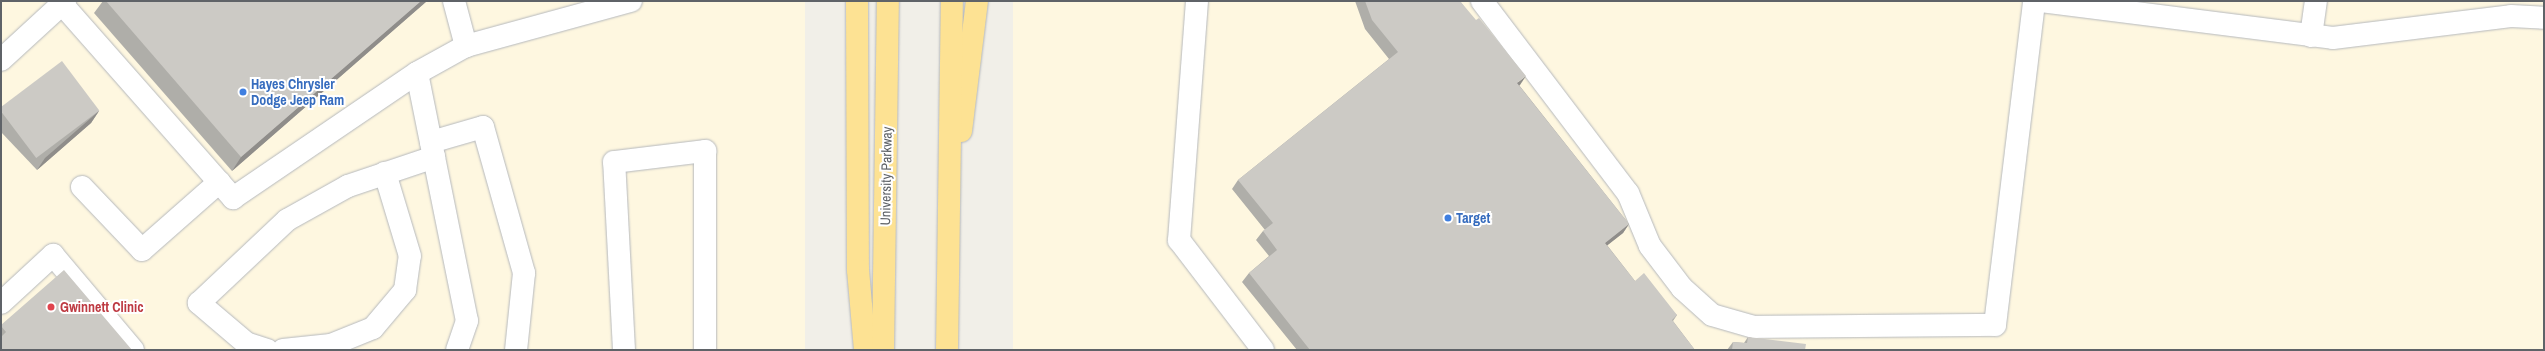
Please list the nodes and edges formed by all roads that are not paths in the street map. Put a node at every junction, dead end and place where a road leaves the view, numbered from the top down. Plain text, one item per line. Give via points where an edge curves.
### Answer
1 (454, 1) edge
2 (630, 1) edge
3 (856, 1) edge
4 (888, 1) edge
5 (952, 1) edge
6 (977, 1) edge
7 (1197, 1) edge
8 (1482, 1) edge
9 (2034, 1) edge
10 (2041, 1) edge
11 (2316, 1) edge
12 (62, 2) edge
13 (2544, 18) edge
14 (2311, 36) junction
15 (466, 46) junction
16 (1, 60) edge
17 (416, 73) junction
18 (432, 150) junction
19 (385, 173) junction
20 (219, 182) junction
21 (82, 187) dead end
22 (949, 207) junction
23 (1, 303) edge
24 (133, 350) edge
25 (267, 350) edge
26 (283, 350) edge
27 (457, 350) edge
28 (516, 350) edge
29 (624, 350) edge
30 (705, 350) edge
31 (865, 350) edge
32 (883, 350) edge
33 (947, 350) edge
34 (1263, 350) edge

1 - 15 street
2 - 15 street
3 - 31 highway via 858,270
4 - 32 highway, University Parkway
5 - 22 highway
6 - 22 highway via 969,83
7 - 34 street via 1179,240
8 - 9 street via 1628,193 1650,246 1682,288 1712,315 1754,327 1995,325
10 - 14 street
11 - 14 street
12 - 16 street
12 - 20 street
13 - 14 street via 2511,16 2333,38
15 - 17 street
17 - 18 street
17 - 20 street via 233,198
18 - 19 street
18 - 27 street via 467,321
18 - 28 street via 483,128 524,273
19 - 25 street via 348,186 287,220 199,303 246,344
19 - 26 street via 410,256 405,290 374,328 331,345
20 - 21 street via 142,250
22 - 33 highway
23 - 24 street via 53,255
29 - 30 street via 614,162 705,151

